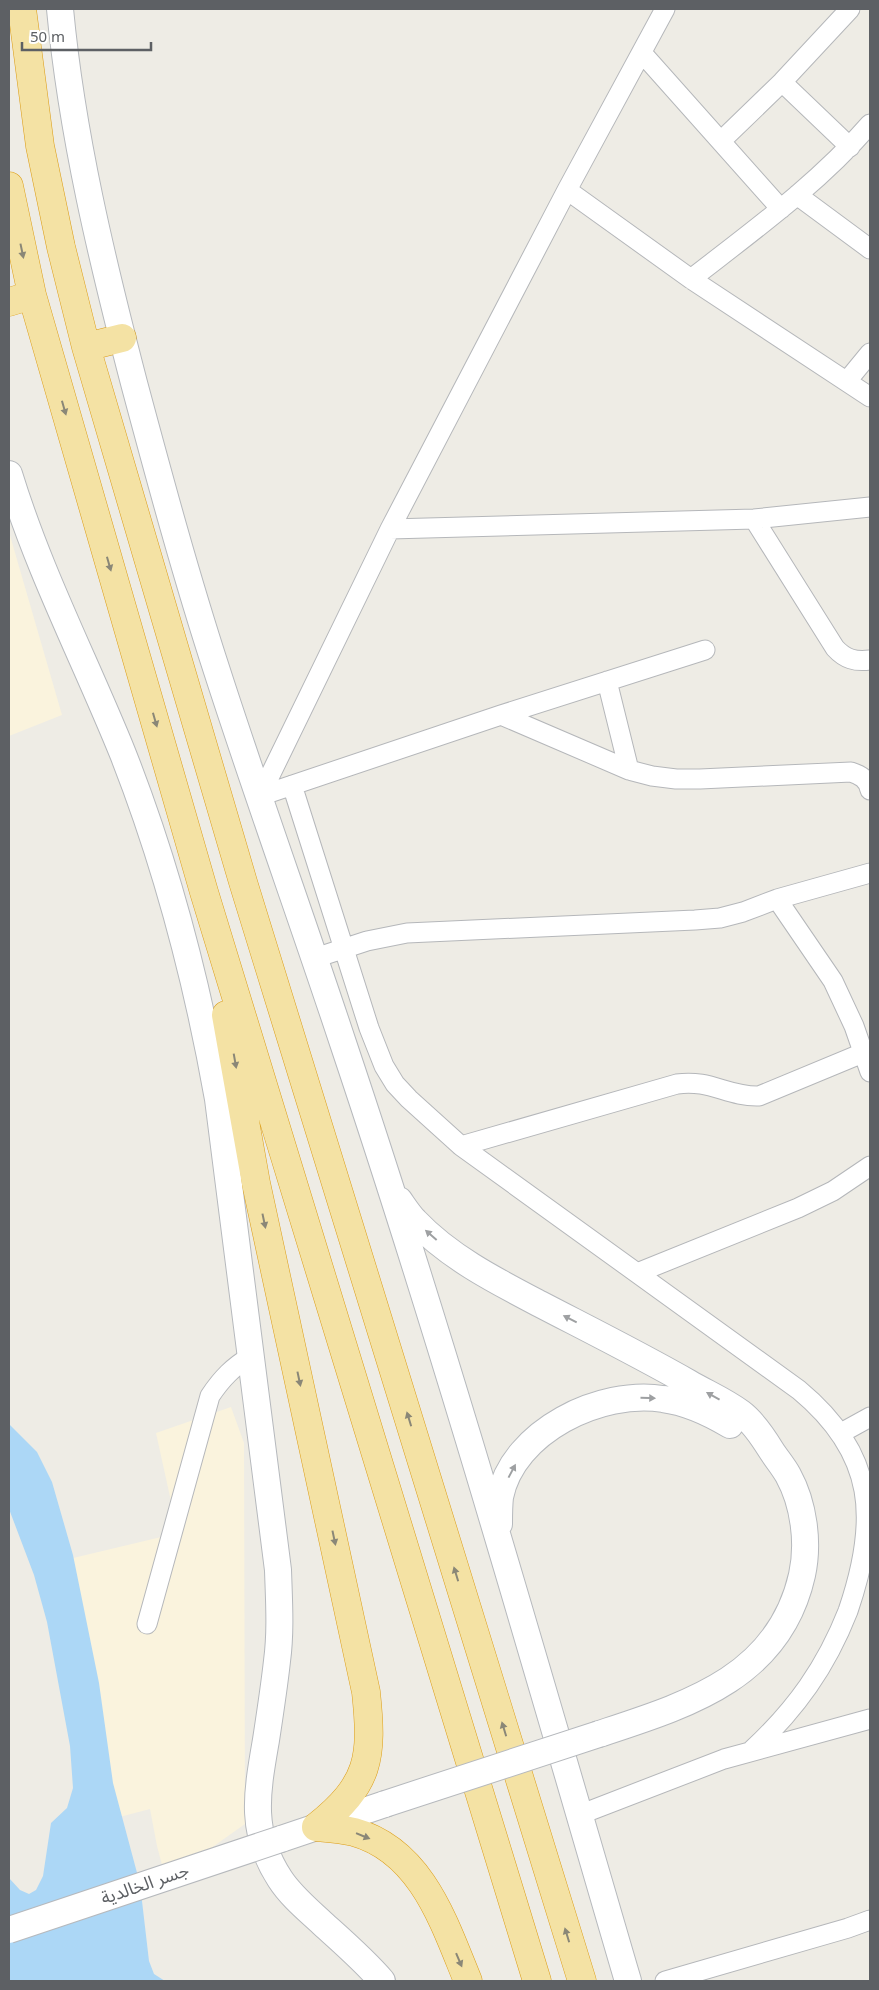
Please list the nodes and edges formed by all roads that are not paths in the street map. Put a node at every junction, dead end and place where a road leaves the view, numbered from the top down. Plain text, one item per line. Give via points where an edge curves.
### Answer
1 (22, 9) edge
2 (60, 9) edge
3 (665, 9) edge
4 (850, 9) edge
5 (642, 53) junction
6 (782, 82) junction
7 (870, 124) edge
8 (721, 142) junction
9 (850, 147) junction
10 (9, 186) edge
11 (567, 190) junction
12 (798, 195) junction
13 (781, 209) junction
14 (870, 249) edge
15 (692, 279) junction
16 (20, 298) edge
17 (122, 338) junction
18 (86, 347) junction
19 (870, 354) edge
20 (846, 381) junction
21 (870, 397) edge
22 (9, 474) edge
23 (870, 507) edge
24 (754, 519) junction
25 (390, 529) junction
26 (705, 650) dead end
27 (870, 660) edge
28 (607, 682) junction
29 (501, 715) junction
30 (629, 770) junction
31 (292, 785) junction
32 (870, 790) edge
33 (260, 796) junction
34 (870, 873) edge
35 (243, 882) junction
36 (204, 892) junction
37 (776, 900) junction
38 (344, 949) junction
39 (315, 958) junction
40 (867, 1052) edge
41 (870, 1072) edge
42 (461, 1146) junction
43 (870, 1166) edge
44 (385, 1169) junction
45 (637, 1273) junction
46 (251, 1356) junction
47 (870, 1418) edge
48 (841, 1433) junction
49 (773, 1453) junction
50 (870, 1519) edge
51 (498, 1534) junction
52 (147, 1624) dead end
53 (870, 1720) edge
54 (752, 1750) junction
55 (579, 1815) junction
56 (316, 1826) junction
57 (870, 1920) edge
58 (9, 1930) edge
59 (382, 1981) edge
60 (468, 1981) edge
61 (537, 1981) edge
62 (582, 1981) edge
63 (628, 1981) edge
64 (666, 1981) edge

1 - 18 highway via 40,146
2 - 17 main road via 78,140 97,239
3 - 5 street
4 - 6 street
5 - 8 street
5 - 11 street
6 - 8 street
6 - 9 street
7 - 9 street
8 - 13 street
9 - 12 street
10 -> 16 highway
11 - 15 street
11 - 25 street
12 - 13 street
12 - 14 street
13 - 15 street
15 - 20 street
16 -> 36 highway
17 - 18 highway
17 - 33 main road via 189,579
18 - 35 highway
19 - 20 street
20 - 21 street
22 - 46 main road via 49,587 148,820 175,906 205,1028 216,1090
23 - 24 street
24 - 25 street
24 - 27 street via 835,648 848,659
25 - 33 street
26 - 28 street
28 - 29 street
28 - 30 street
29 - 30 street
29 - 31 street
30 - 32 street via 676,779 851,772 865,779
31 - 33 street
31 - 38 street
33 - 39 main road
34 - 37 street
35 - 36 highway
62 -> 35 highway
36 -> 56 highway via 254,1173 366,1692 370,1724 369,1753 360,1780 347,1800
36 - 61 highway
37 - 38 street via 712,919 407,933
37 - 40 street via 833,981
38 - 39 street
38 - 42 street via 384,1066 409,1099
39 - 44 main road
40 - 41 street
40 - 42 street via 759,1096 739,1095 697,1083 677,1084
42 - 45 street
43 - 45 street via 833,1191 798,1208
49 -> 44 main road, جسر الخالدية via 743,1414 459,1258 414,1220 398,1198
44 - 51 main road
45 - 48 street via 799,1390
46 - 52 street via 235,1366 210,1396
46 - 59 main road via 278,1570 280,1614 274,1685 258,1782 258,1823 270,1862 284,1885
47 - 48 street
48 - 50 street via 862,1474
51 -> 49 main road via 500,1497 511,1469 530,1446 558,1422 590,1406 626,1398 663,1398 697,1408 726,1422
49 - 56 main road, جسر الخالدية, bridge via 788,1475 798,1501 804,1531 805,1562 797,1597 785,1622 768,1646 744,1670 691,1702
50 - 54 street via 869,1541 858,1587 833,1647 798,1703
51 - 55 main road
53 - 54 street
54 - 55 street
55 - 63 main road
56 - 58 main road, جسر الخالدية, bridge
56 -> 60 highway via 354,1832 381,1843 400,1856 436,1904
57 - 64 street

